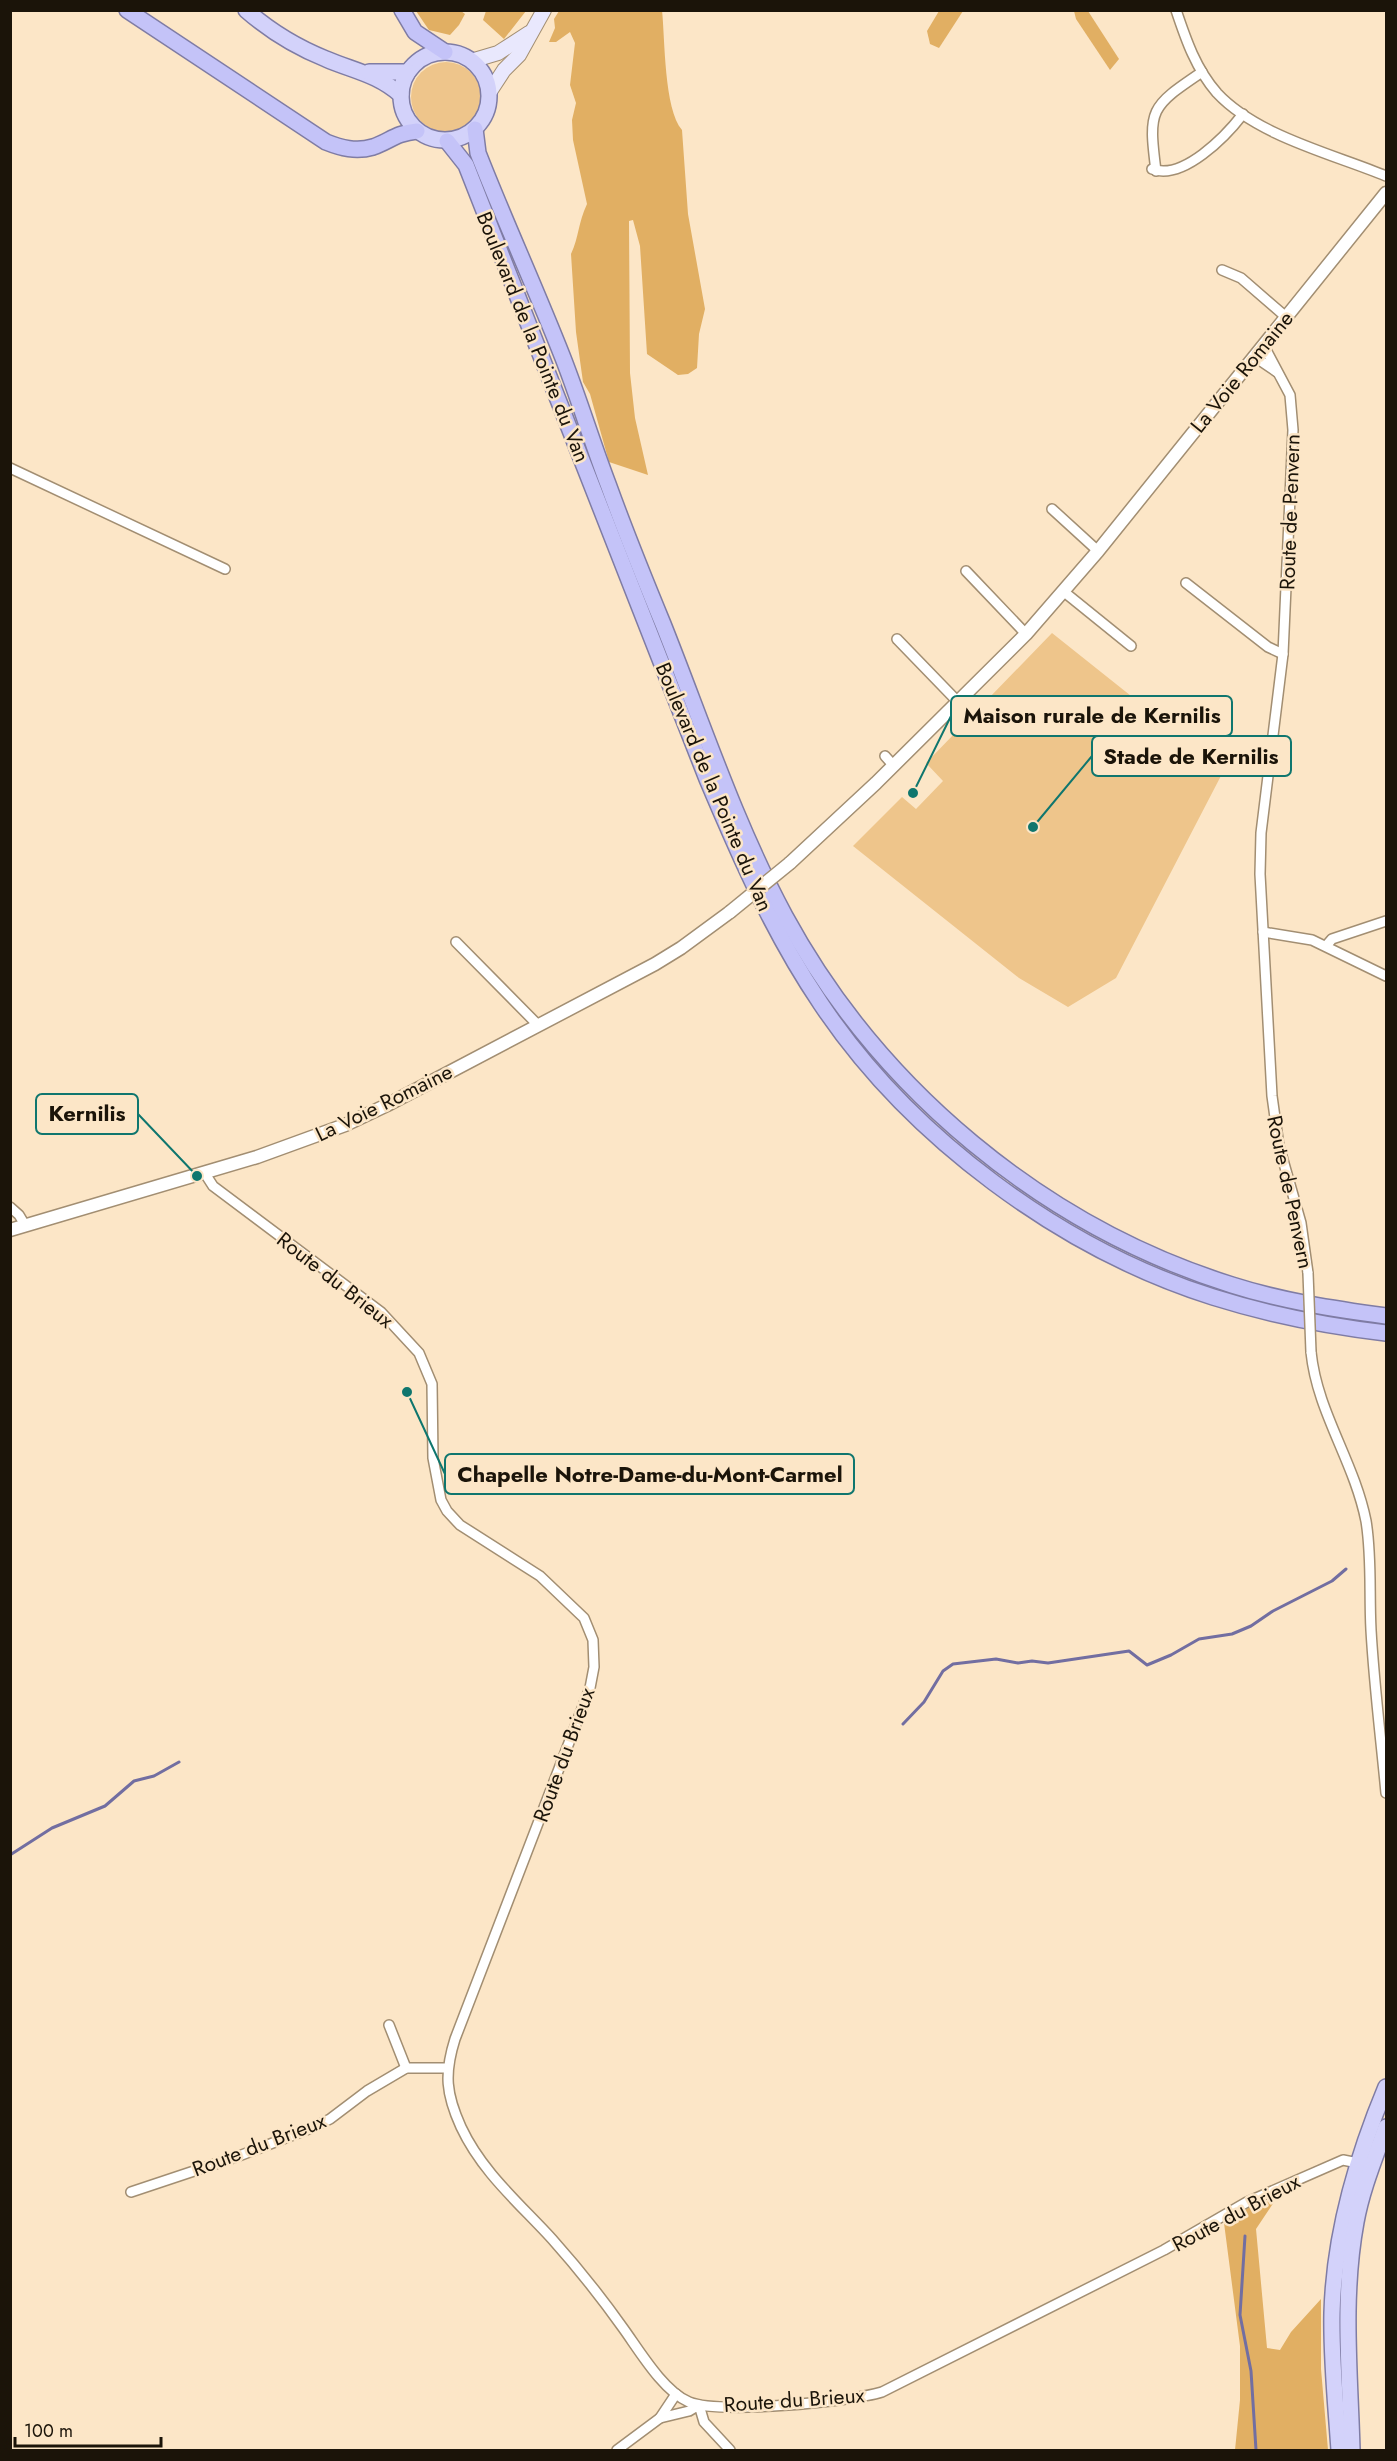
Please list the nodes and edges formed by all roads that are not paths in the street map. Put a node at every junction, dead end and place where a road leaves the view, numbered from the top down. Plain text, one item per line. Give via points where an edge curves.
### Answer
1 (127, 10) edge
2 (246, 10) edge
3 (402, 10) edge
4 (544, 10) edge
5 (1176, 10) edge
6 (530, 31) junction
7 (445, 52) junction
8 (471, 61) junction
9 (365, 72) junction
10 (408, 72) junction
11 (1202, 72) junction
12 (489, 93) junction
13 (401, 95) junction
14 (1243, 114) junction
15 (475, 129) junction
16 (417, 131) junction
17 (447, 141) junction
18 (1386, 176) edge
19 (1386, 193) edge
20 (1222, 270) dead end
21 (1286, 317) junction
22 (1264, 346) junction
23 (1255, 357) junction
24 (1279, 374) junction
25 (10, 468) edge
26 (1052, 509) dead end
27 (1098, 551) junction
28 (225, 570) dead end
29 (966, 571) dead end
30 (1186, 583) dead end
31 (1064, 591) junction
32 (1026, 634) junction
33 (897, 639) dead end
34 (1131, 646) dead end
35 (1283, 654) junction
36 (958, 702) junction
37 (1386, 921) edge
38 (1263, 932) junction
39 (456, 942) dead end
40 (1326, 946) junction
41 (1386, 976) edge
42 (538, 1025) junction
43 (204, 1172) junction
44 (10, 1207) edge
45 (25, 1225) junction
46 (10, 1230) edge
47 (1386, 1316) edge
48 (1386, 1333) edge
49 (1386, 1793) edge
50 (389, 2025) dead end
51 (406, 2068) junction
52 (448, 2068) junction
53 (1386, 2087) edge
54 (1386, 2127) edge
55 (1364, 2164) junction
56 (130, 2192) dead end
57 (679, 2396) junction
58 (699, 2405) junction
59 (673, 2416) junction
60 (660, 2418) junction
61 (617, 2451) edge
62 (730, 2451) edge
63 (1339, 2451) edge
64 (1352, 2451) edge

1 - 16 highway via 326,142 364,149
2 - 9 main road via 274,33 306,51
3 - 7 highway via 415,32
4 - 6 main road
5 - 11 street
6 - 8 main road via 498,53
6 - 12 main road via 519,54
7 - 8 main road
7 - 10 main road via 418,62
8 - 12 main road via 486,80
9 - 10 main road
9 - 13 main road
10 - 13 main road
11 - 14 street via 1217,93
11 - 14 street via 1162,102 1154,114 1154,170 1173,170 1190,163 1222,138
12 - 15 main road via 487,112
13 - 16 main road via 405,115
14 - 18 street via 1285,136
15 - 17 main road
15 - 47 highway, Boulevard de la Pointe du Van via 478,153 562,355 607,482 739,815 787,919 848,1013 887,1060 950,1122 1016,1177 1085,1221 1161,1258 1228,1284 1280,1298
16 - 17 main road
17 - 48 highway, Boulevard de la Pointe du Van via 466,165 742,863 788,952 836,1025 891,1090 946,1143 1017,1198 1075,1236 1211,1297 1309,1322
19 - 21 street, La Voie Romaine
20 - 21 street via 1241,278
21 - 22 street, La Voie Romaine
22 - 23 street, La Voie Romaine
22 - 24 street, Route de Penvern
23 - 24 street
23 - 27 street, La Voie Romaine
24 - 35 street, Route de Penvern via 1290,395 1293,430
25 - 28 street
26 - 27 street
27 - 31 street, La Voie Romaine
29 - 32 street
30 - 35 street via 1258,640
31 - 32 street, La Voie Romaine
31 - 34 street
32 - 36 street, La Voie Romaine
33 - 36 street
35 - 38 street, Route de Penvern via 1261,833
36 - 42 street, La Voie Romaine, bridge via 889,760 790,863 730,912 669,956
37 - 40 street via 1332,939
38 - 40 street
38 - 49 street, Route de Penvern, bridge via 1275,1120 1301,1223 1314,1374 1356,1482 1366,1523
39 - 42 street
40 - 41 street
42 - 43 street, La Voie Romaine via 355,1121 287,1148
43 - 45 street, La Voie Romaine
43 - 52 street, Route du Brieux via 213,1186 381,1312 414,1346 432,1384 434,1465 447,1511 474,1535 540,1576 576,1610 591,1631 594,1667 590,1688 455,2039
44 - 45 street
45 - 46 street, La Voie Romaine
50 - 51 street
51 - 52 street
51 - 56 street, Route du Brieux via 314,2127
52 - 57 street, Route du Brieux via 448,2093 455,2113 486,2168 571,2261 658,2376
53 - 55 main road
54 - 55 main road
55 - 58 street, Route du Brieux via 1343,2160 1247,2202 1155,2255 882,2392 828,2401
55 - 63 main road via 1342,2226 1333,2296
55 - 64 main road via 1348,2299
57 - 58 street, Route du Brieux
57 - 59 street
57 - 60 street
58 - 59 street
58 - 62 street via 704,2422
59 - 60 street
60 - 61 street

